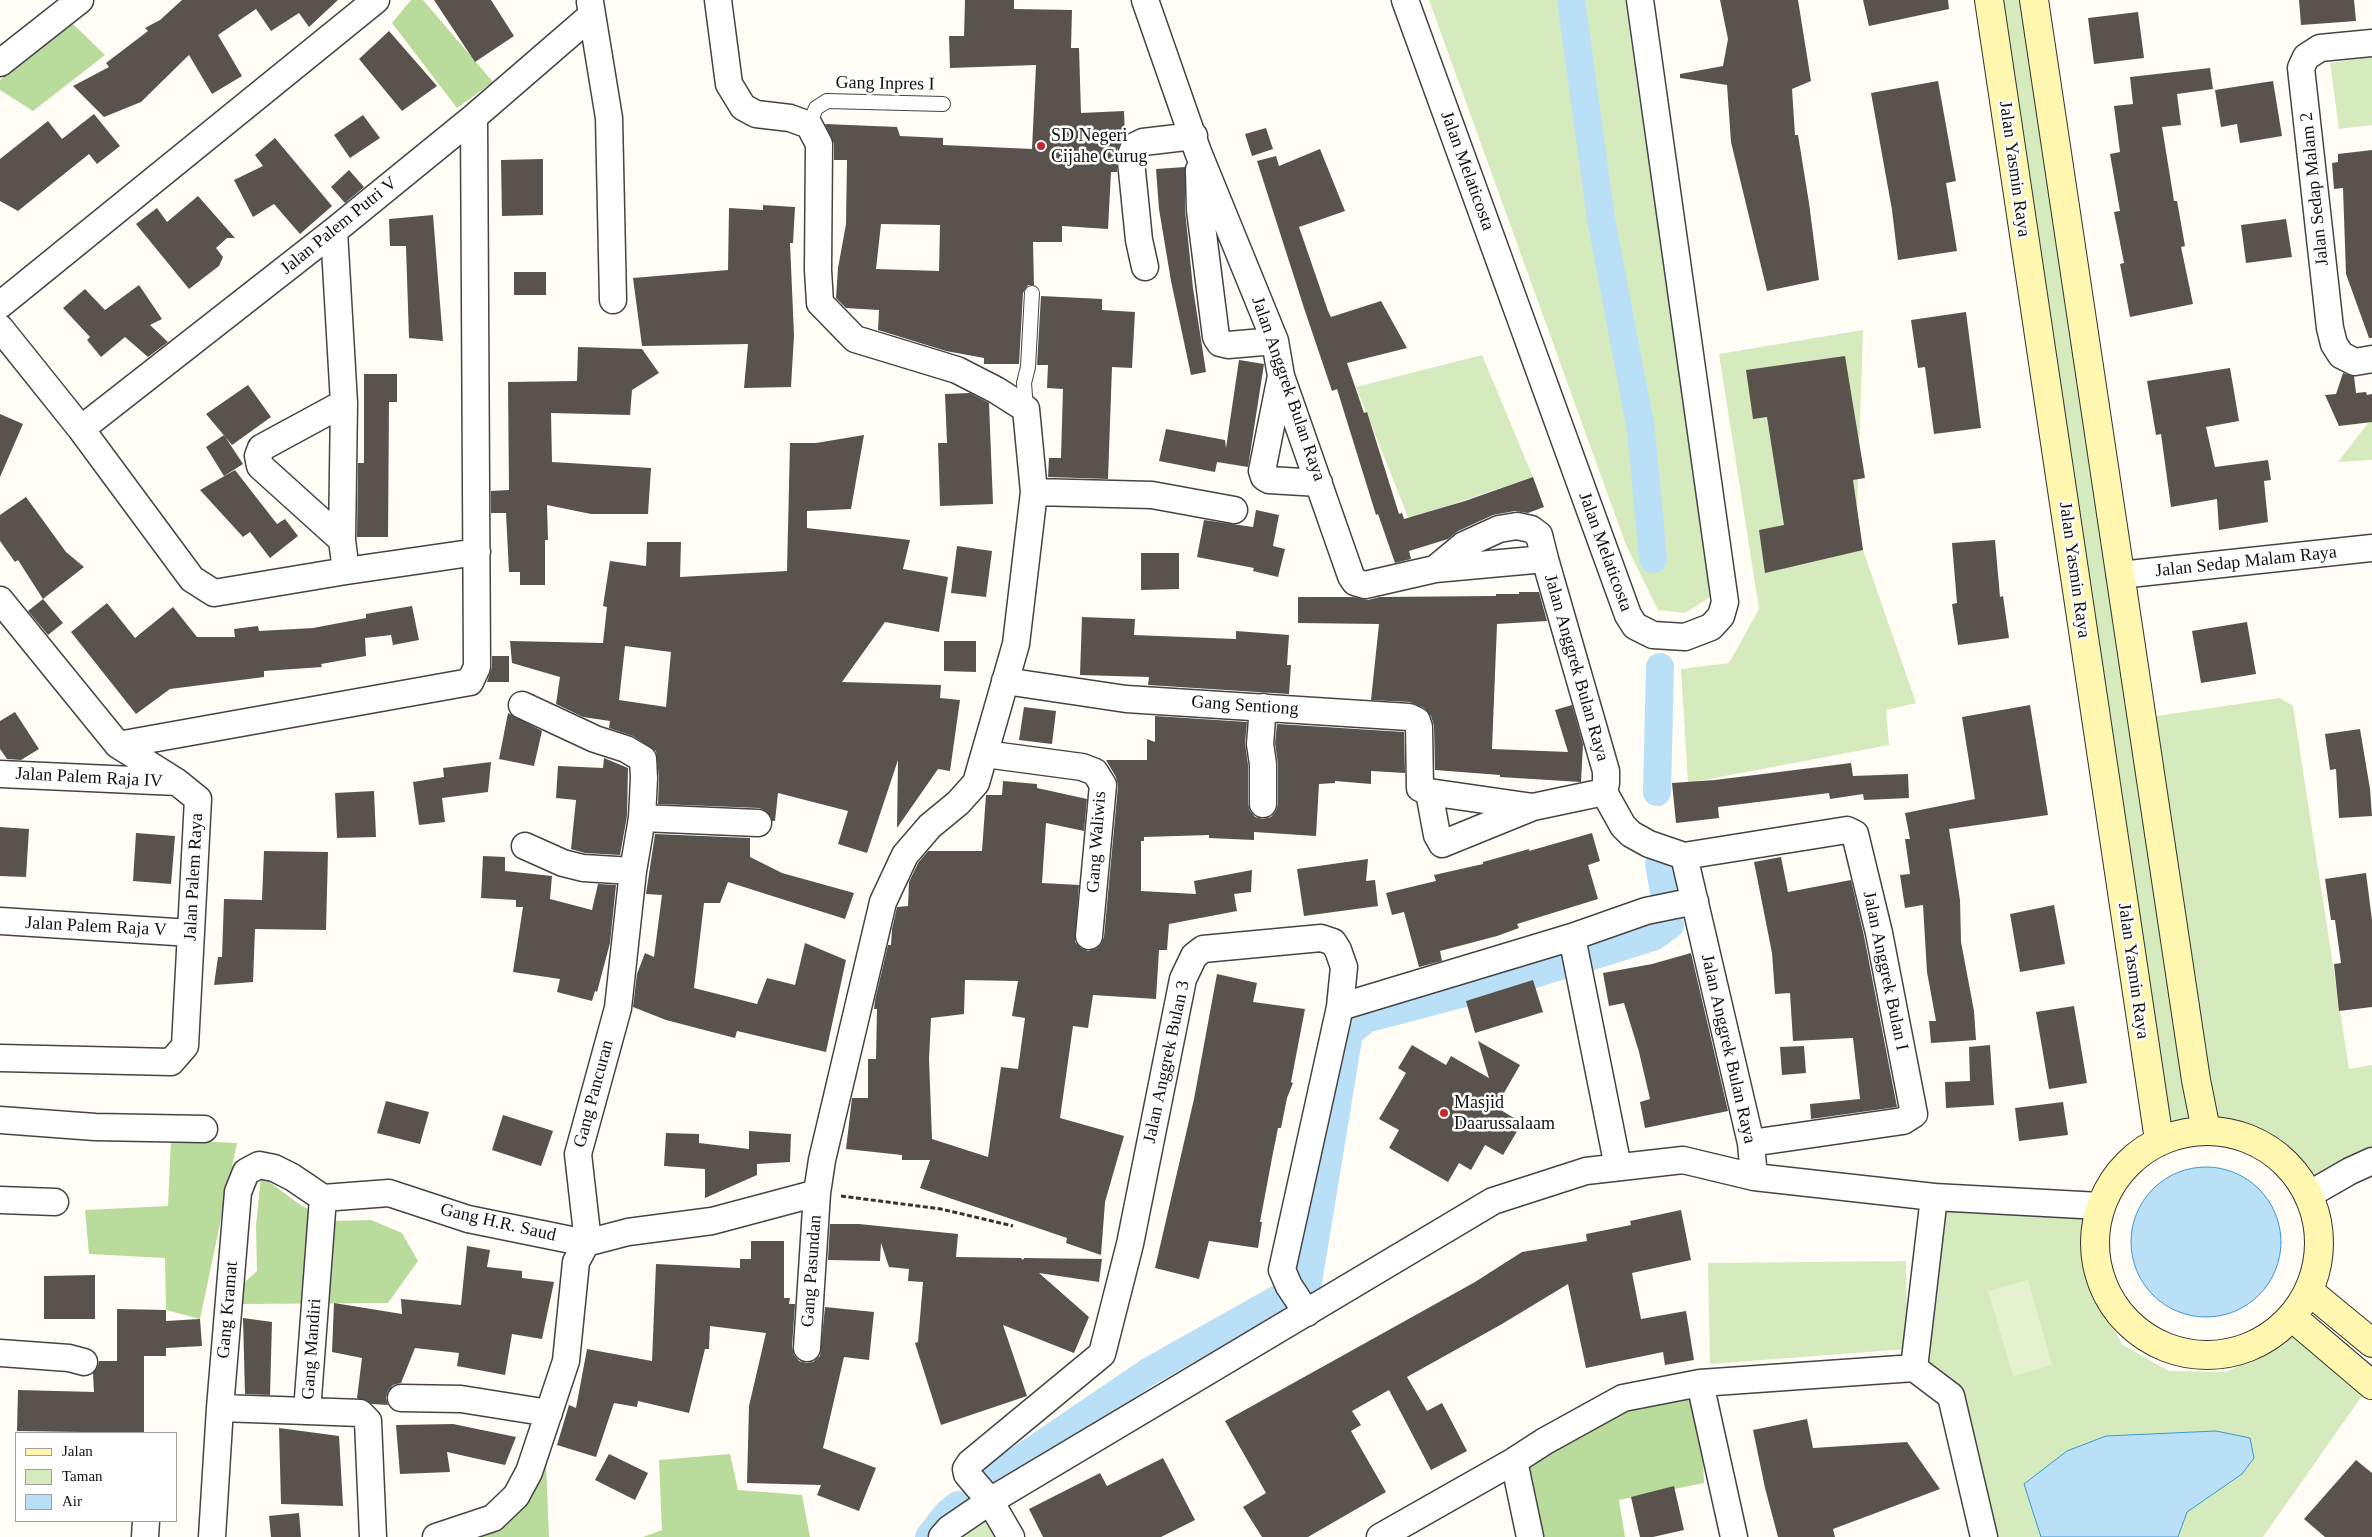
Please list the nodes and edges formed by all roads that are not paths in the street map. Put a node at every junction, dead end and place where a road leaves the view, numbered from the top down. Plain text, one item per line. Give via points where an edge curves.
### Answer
1 (80, 0) edge
2 (376, 0) edge
3 (718, 0) edge
4 (1145, 0) edge
5 (1405, 0) edge
6 (1640, 0) edge
7 (1989, 0) edge
8 (2034, 0) edge
9 (591, 8) edge
10 (2372, 44) edge
11 (0, 63) edge
12 (943, 104) dead end
13 (474, 117) junction
14 (809, 125) junction
15 (1196, 144) junction
16 (334, 232) junction
17 (1145, 267) dead end
18 (1032, 293) dead end
19 (613, 300) dead end
20 (0, 306) edge
21 (0, 328) edge
22 (1275, 341) junction
23 (2372, 359) edge
24 (1281, 376) junction
25 (344, 403) junction
26 (1026, 409) junction
27 (80, 429) junction
28 (1319, 483) junction
29 (1034, 492) junction
30 (1234, 510) dead end
31 (342, 540) junction
32 (2372, 548) edge
33 (477, 552) junction
34 (1545, 560) junction
35 (1435, 569) junction
36 (346, 570) junction
37 (2120, 575) junction
38 (0, 600) edge
39 (1005, 682) junction
40 (522, 705) dead end
41 (1263, 707) junction
42 (118, 745) junction
43 (985, 754) junction
44 (0, 774) edge
45 (177, 782) junction
46 (1425, 790) junction
47 (1604, 792) junction
48 (1263, 804) dead end
49 (1534, 807) junction
50 (642, 818) junction
51 (758, 823) dead end
52 (525, 846) dead end
53 (1684, 856) junction
54 (632, 871) junction
55 (1689, 902) junction
56 (0, 921) edge
57 (191, 933) junction
58 (1089, 936) dead end
59 (1576, 953) junction
60 (1340, 1007) junction
61 (0, 1058) edge
62 (0, 1120) edge
63 (204, 1129) dead end
64 (2206, 1130) junction
65 (2159, 1140) junction
66 (1751, 1143) junction
67 (2372, 1161) edge
68 (1618, 1167) junction
69 (1754, 1177) junction
70 (817, 1193) junction
71 (2310, 1194) junction
72 (1934, 1197) junction
73 (323, 1198) junction
74 (0, 1200) edge
75 (55, 1202) dead end
76 (2100, 1206) junction
77 (587, 1242) junction
78 (2310, 1291) junction
79 (1298, 1301) junction
80 (2292, 1317) junction
81 (2372, 1343) edge
82 (807, 1348) dead end
83 (0, 1353) edge
84 (84, 1362) dead end
85 (1914, 1368) junction
86 (1700, 1383) junction
87 (2372, 1385) edge
88 (401, 1398) dead end
89 (220, 1408) junction
90 (307, 1411) junction
91 (549, 1414) junction
92 (1514, 1461) junction
93 (990, 1501) junction
94 (146, 1522) edge
95 (144, 1537) edge
96 (212, 1537) edge
97 (373, 1537) edge
98 (436, 1537) edge
99 (942, 1537) edge
100 (1011, 1537) edge
101 (1380, 1537) edge
102 (1530, 1537) edge
103 (1734, 1537) edge
104 (1984, 1537) edge

1 - 11 street
2 - 20 street
3 - 14 street via 728,84 743,107 756,114 790,118
4 - 15 street, Jalan Anggrek Bulan Raya
5 - 6 street, Jalan Melaticosta via 1628,615 1635,626 1653,635 1684,637 1711,627 1721,616 1725,602
7 - 65 street, Jalan Yasmin Raya
8 - 37 street
9 - 13 street, Jalan Palem Putri V
9 - 19 street via 609,118
10 - 23 street, Jalan Sedap Malam 2 via 2320,48 2306,57 2301,68 2332,336 2341,355 2355,362
12 - 14 lane, Gang Inpres I via 827,101 816,108
13 - 16 street, Jalan Palem Putri V
13 - 33 street
14 - 26 street via 819,144 820,303 855,339 957,370
15 - 17 street via 1143,142 1132,152 1138,230
15 - 22 street, Jalan Anggrek Bulan Raya
15 - 22 street via 1200,210 1216,337 1220,343 1228,345
16 - 25 street
16 - 27 street, Jalan Palem Putri V
18 - 26 lane via 1028,367 1024,383
21 - 27 street
22 - 24 street, Jalan Anggrek Bulan Raya
24 - 28 street, Jalan Anggrek Bulan Raya
24 - 28 street via 1262,471 1264,477
25 - 31 street
25 - 31 street via 261,448 258,456 260,466 267,473
26 - 29 street, Gang Pasundan
27 - 36 street via 192,579 214,593
28 - 35 street, Jalan Anggrek Bulan Raya via 1355,582 1365,585
29 - 30 street via 1152,495
29 - 39 street, Gang Pasundan via 1016,644
31 - 36 street
32 - 37 street, Jalan Sedap Malam Raya
33 - 36 street
33 - 42 street via 477,667 470,682
34 - 35 street, Jalan Anggrek Bulan Raya
34 - 35 street via 1539,535 1517,526 1499,529 1464,545
34 - 47 street, Jalan Anggrek Bulan Raya via 1606,772
37 - 64 street
38 - 42 street, Jalan Palem Raya
39 - 41 street, Gang Sentiong via 1126,698
39 - 43 street, Gang Pasundan
40 - 50 street, Gang Pancuran via 643,759
41 - 46 street, Gang Sentiong via 1408,717 1418,721
41 - 48 street via 1260,744
42 - 45 street, Jalan Palem Raya
43 - 58 street, Gang Waliwis via 1082,767 1095,772 1103,785
43 - 70 street, Gang Pasundan via 976,782 958,803 930,826 905,856 883,902
44 - 45 street, Jalan Palem Raja IV
45 - 57 street, Jalan Palem Raya via 198,799
46 - 49 street
46 - 49 street via 1442,844
47 - 49 street
47 - 53 street via 1631,834
50 - 51 street
50 - 54 street, Gang Pancuran
52 - 54 street via 583,868
53 - 55 street, Jalan Anggrek Bulan Raya
53 - 66 street, Jalan Anggrek Bulan I via 1848,830 1855,834 1879,933 1914,1114 1903,1121
54 - 77 street, Gang Pancuran via 618,1008 578,1154
55 - 59 street via 1646,910
55 - 66 street, Jalan Anggrek Bulan Raya
56 - 57 street, Jalan Palem Raja V
57 - 61 street, Jalan Palem Raya via 185,1046 171,1062
59 - 60 street
59 - 68 street
60 - 79 street, Jalan Anggrek Bulan 3 via 1282,1270
60 - 93 street, Jalan Anggrek Bulan 3 via 1344,967 1333,942 1321,938 1203,949 1194,956 1183,979 1130,1244 1102,1354 970,1463 967,1474
62 - 63 street via 95,1127
64 - 65 street
64 - 71 street via 2233,1132 2256,1140 2277,1153
65 - 76 street via 2123,1167 2109,1185
66 - 69 street, Jalan Anggrek Bulan Raya
67 - 71 street
68 - 69 street via 1683,1160
68 - 79 street via 1586,1171 1493,1201
69 - 72 street
70 - 77 street via 712,1221 628,1232
70 - 82 street, Gang Pasundan
71 - 78 street via 2318,1218 2320,1245 2317,1272
72 - 76 street
72 - 85 street
73 - 77 street, Gang H.R. Saud via 389,1193 468,1219
73 - 89 street, Gang Kramat via 274,1168 259,1165 246,1172 238,1192
73 - 90 street, Gang Mandiri
74 - 75 street
76 - 80 street via 2094,1233 2095,1260 2103,1288 2118,1312 2138,1332 2162,1346 2190,1354 2218,1355 2246,1349 2271,1336
77 - 91 street via 576,1262 566,1361
78 - 80 street
78 - 81 street
79 - 93 street
80 - 87 street
83 - 84 street
85 - 86 street
85 - 104 street via 1951,1396
86 - 92 street via 1623,1398
86 - 103 street
88 - 91 street via 461,1399
89 - 90 street
89 - 96 street, Gang Kramat
90 - 97 street, Gang Mandiri via 360,1413 368,1421
91 - 98 street via 529,1472 516,1496 493,1518
92 - 101 street
92 - 102 street
93 - 99 street
93 - 100 street, Jalan Anggrek Bulan 3
94 - 95 street

